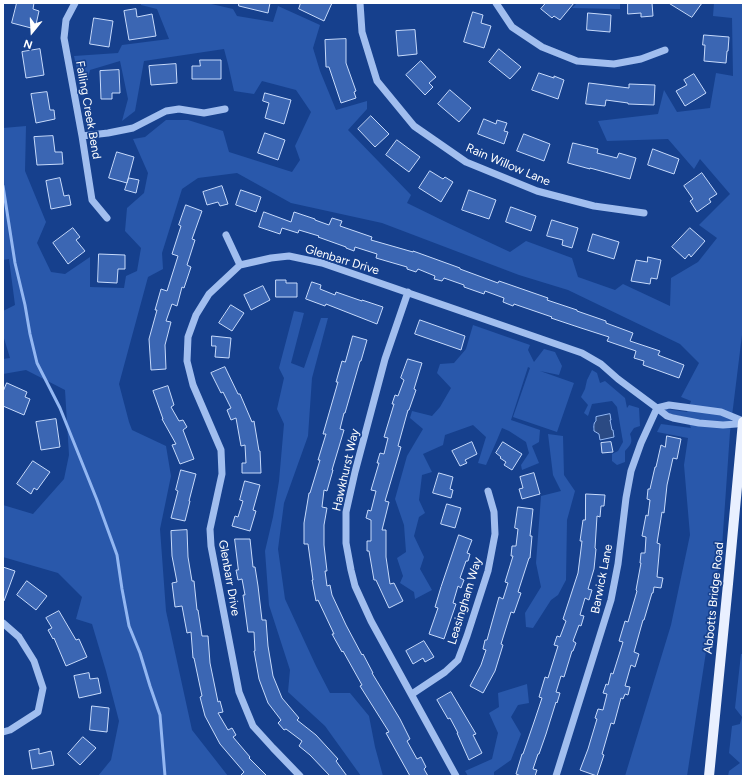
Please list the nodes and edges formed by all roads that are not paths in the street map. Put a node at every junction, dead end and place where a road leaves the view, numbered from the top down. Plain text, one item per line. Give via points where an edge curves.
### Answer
1 (75, 3) edge
2 (360, 3) edge
3 (496, 3) edge
4 (664, 50) dead end
5 (225, 109) dead end
6 (82, 136) junction
7 (644, 213) dead end
8 (107, 218) dead end
9 (226, 235) dead end
10 (240, 265) junction
11 (408, 292) junction
12 (657, 408) junction
13 (743, 421) edge
14 (488, 491) dead end
15 (3, 623) edge
16 (412, 694) junction
17 (3, 732) edge
18 (300, 776) edge
19 (456, 776) edge
20 (556, 776) edge
21 (709, 776) edge

1 - 6 street, Falling Creek Bend via 66,20 64,38
2 - 7 street, Rain Willow Lane via 362,32 377,81 414,126 466,162 537,191 594,206
3 - 4 street via 512,27 542,48 577,61 614,64 641,59
5 - 6 street via 204,114 180,109 166,111 133,128
6 - 8 street, Falling Creek Bend via 92,200
9 - 10 street
10 - 11 street, Glenbarr Drive via 289,256 322,263
10 - 18 street, Glenbarr Drive via 209,294 196,315 188,337 187,361 193,385 221,450 222,474 210,529 211,546 239,692 253,726
11 - 12 street, Glenbarr Drive via 582,352
11 - 16 street, Hawkhurst Way via 384,359 349,495 345,528 355,586
12 - 13 street via 669,405 721,412
12 - 13 street, Glenbarr Drive via 667,416 699,423 723,425
12 - 20 street, Barwick Lane via 631,471 611,600
13 - 21 main road, Abbotts Bridge Road
14 - 16 street, Leasingham Way via 494,512 495,534 488,571 468,636 458,660
15 - 17 street via 19,637 34,661 43,688 38,712
16 - 19 street, Hawkhurst Way

